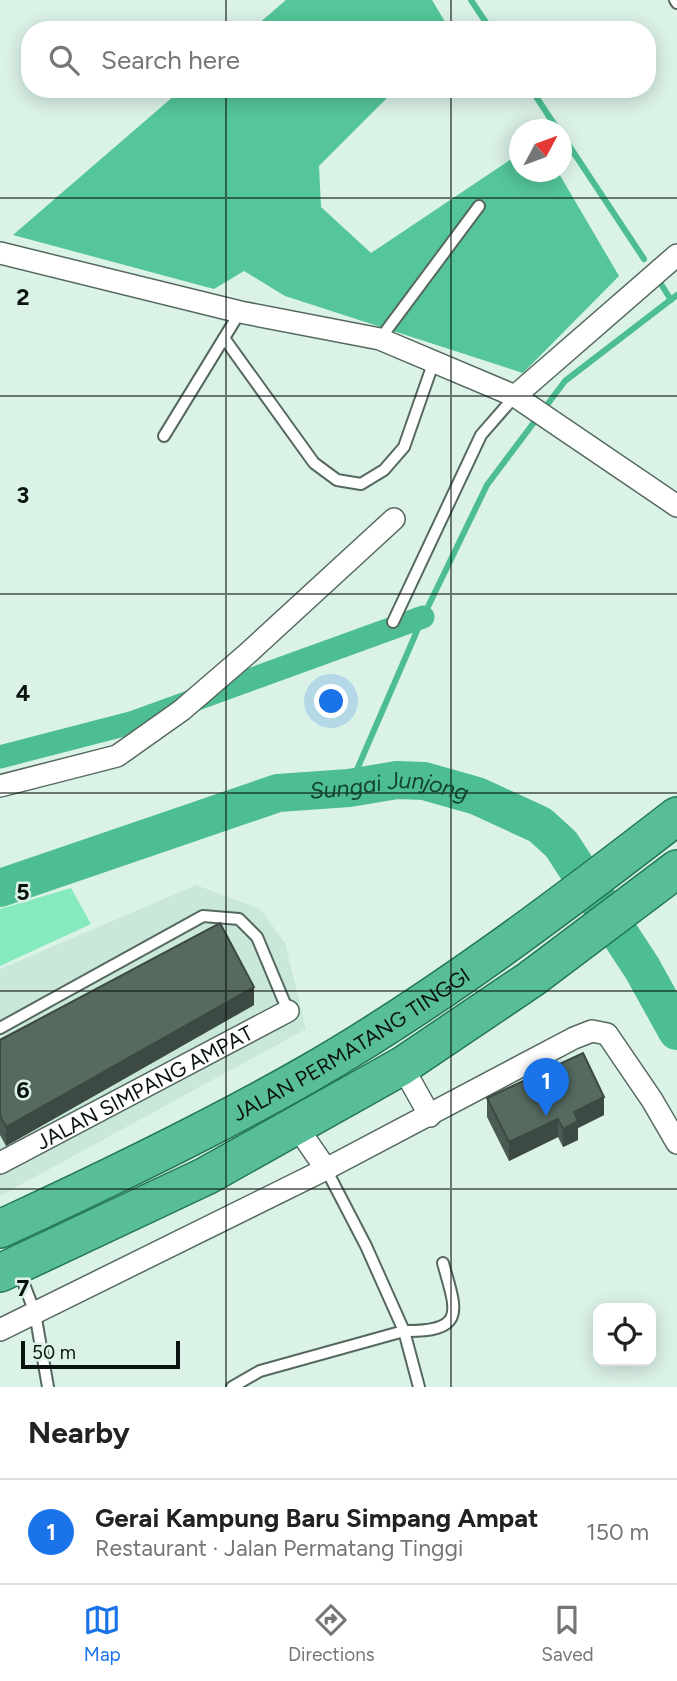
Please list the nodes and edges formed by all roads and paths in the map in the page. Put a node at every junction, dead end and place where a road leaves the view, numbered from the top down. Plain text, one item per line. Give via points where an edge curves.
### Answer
1 (479, 206) dead end
2 (0, 254) edge
3 (677, 255) edge
4 (240, 312) junction
5 (224, 338) junction
6 (380, 339) junction
7 (434, 361) junction
8 (515, 396) junction
9 (164, 436) dead end
10 (677, 506) edge
11 (394, 519) dead end
12 (393, 622) dead end
13 (0, 786) edge
14 (677, 816) edge
15 (668, 876) edge
16 (288, 1011) joint
17 (0, 1028) edge
18 (402, 1066) junction
19 (429, 1116) junction
20 (297, 1126) junction
21 (677, 1143) edge
22 (1, 1161) edge
23 (326, 1169) junction
24 (0, 1229) edge
25 (443, 1263) dead end
26 (8, 1269) edge
27 (35, 1313) junction
28 (0, 1329) edge
29 (404, 1331) junction
30 (48, 1387) edge
31 (232, 1387) edge
32 (419, 1387) edge

1 - 6 lane
2 - 4 street
3 - 8 street
4 - 5 lane
4 - 6 street
5 - 7 lane via 314,463 337,480 361,484 384,470 404,447
5 - 9 lane
6 - 7 street
7 - 8 street
8 - 10 street
8 - 12 lane via 481,435
11 - 13 street via 182,710 117,756
14 - 24 highway, JALAN PERMATANG TINGGI via 506,946 308,1074 123,1172
15 - 18 highway, JALAN PERMATANG TINGGI via 531,979
16 - 17 lane via 257,937 239,919 203,916
16 - 22 street, JALAN SIMPANG AMPAT
18 - 19 street
18 - 20 highway, JALAN PERMATANG TINGGI
19 - 21 street via 592,1031 607,1034
19 - 23 street
20 - 23 street
20 - 26 highway, JALAN PERMATANG TINGGI via 206,1176
23 - 27 street
23 - 29 lane
25 - 29 lane via 456,1310 452,1320 442,1327
26 - 27 lane
27 - 28 street
27 - 30 lane
29 - 31 lane via 260,1371
29 - 32 lane

